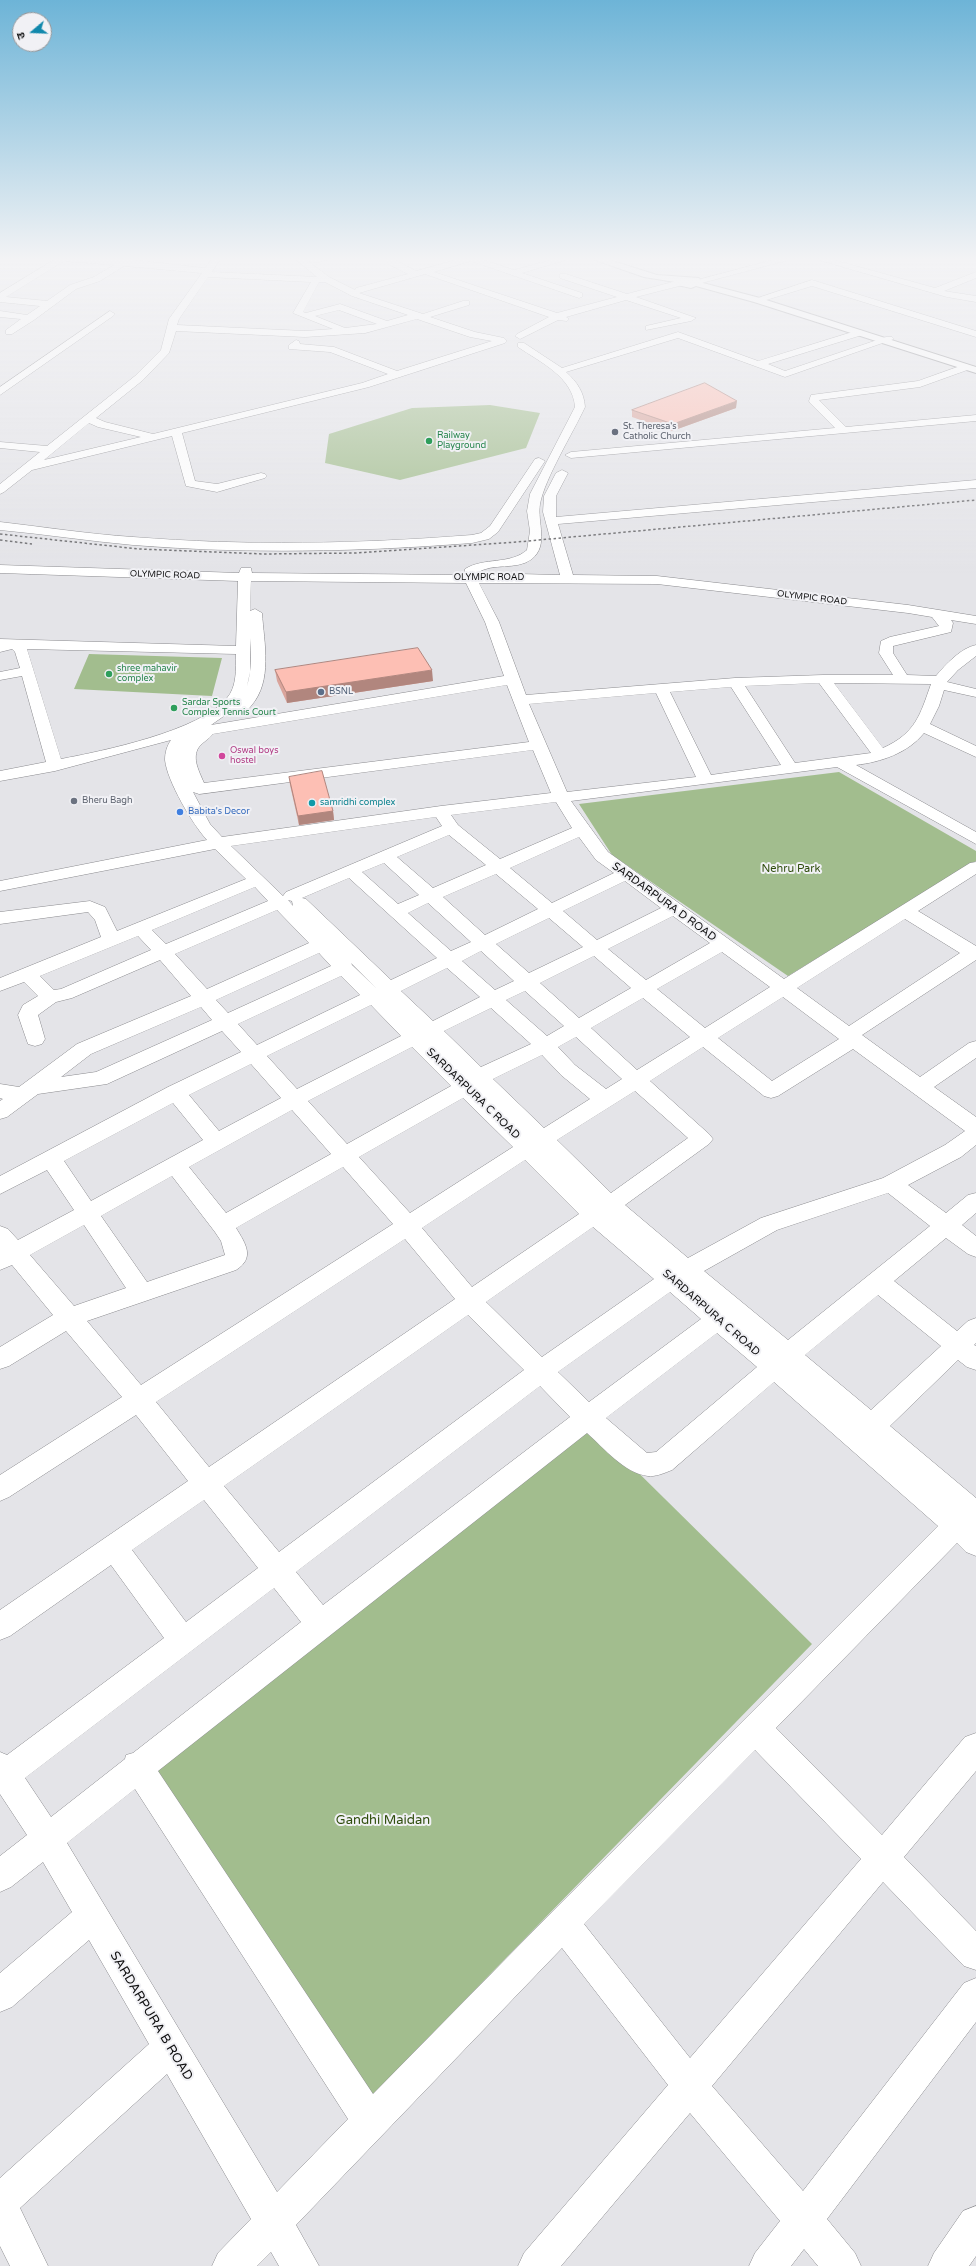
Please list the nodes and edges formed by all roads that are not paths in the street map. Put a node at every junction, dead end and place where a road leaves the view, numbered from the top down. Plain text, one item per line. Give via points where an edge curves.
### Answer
1 (40, 364) edge
2 (153, 364) edge
3 (369, 364) edge
4 (435, 364) edge
5 (549, 364) edge
6 (559, 364) edge
7 (583, 364) edge
8 (758, 364) edge
9 (815, 364) edge
10 (960, 364) edge
11 (973, 368) edge
12 (566, 369) junction
13 (398, 375) junction
14 (0, 392) edge
15 (976, 415) edge
16 (976, 418) edge
17 (89, 419) junction
18 (841, 428) junction
19 (176, 432) junction
20 (157, 436) junction
21 (0, 445) edge
22 (561, 446) junction
23 (574, 448) junction
24 (51, 450) junction
25 (31, 467) junction
26 (261, 476) dead end
27 (976, 484) edge
28 (0, 490) edge
29 (550, 521) junction
30 (0, 526) edge
31 (0, 562) edge
32 (0, 569) edge
33 (250, 574) junction
34 (470, 575) junction
35 (567, 575) junction
36 (657, 577) junction
37 (976, 612) edge
38 (937, 614) junction
39 (976, 620) edge
40 (0, 642) edge
41 (15, 644) junction
42 (0, 648) edge
43 (976, 649) edge
44 (243, 650) junction
45 (28, 671) junction
46 (0, 676) edge
47 (514, 679) junction
48 (823, 679) junction
49 (903, 680) junction
50 (735, 682) junction
51 (940, 682) junction
52 (660, 687) junction
53 (976, 693) edge
54 (520, 700) junction
55 (922, 726) junction
56 (204, 728) junction
57 (539, 745) junction
58 (976, 752) edge
59 (880, 754) junction
60 (839, 762) junction
61 (54, 766) junction
62 (792, 769) junction
63 (0, 776) edge
64 (706, 780) junction
65 (198, 789) junction
66 (561, 797) junction
67 (441, 811) junction
68 (451, 828) junction
69 (581, 830) junction
70 (976, 839) edge
71 (226, 841) junction
72 (386, 856) junction
73 (497, 866) junction
74 (976, 867) edge
75 (351, 871) junction
76 (626, 874) junction
77 (42, 877) junction
78 (258, 880) junction
79 (0, 886) edge
80 (431, 895) junction
81 (286, 899) junction
82 (673, 909) junction
83 (552, 910) junction
84 (46, 911) junction
85 (396, 911) junction
86 (906, 912) junction
87 (0, 918) edge
88 (140, 928) junction
89 (111, 939) junction
90 (484, 942) junction
91 (722, 944) junction
92 (321, 945) junction
93 (595, 946) junction
94 (164, 953) junction
95 (975, 953) edge
96 (449, 959) junction
97 (344, 967) junction
98 (27, 974) junction
99 (528, 982) junction
100 (0, 985) edge
101 (644, 987) junction
102 (782, 988) junction
103 (381, 992) junction
104 (50, 997) junction
105 (204, 998) junction
106 (493, 999) junction
107 (225, 1021) junction
108 (577, 1026) junction
109 (423, 1034) junction
110 (702, 1037) junction
111 (850, 1038) junction
112 (35, 1039) dead end
113 (545, 1046) junction
114 (976, 1048) edge
115 (254, 1053) junction
116 (636, 1079) junction
117 (472, 1082) junction
118 (920, 1088) junction
119 (0, 1091) edge
120 (30, 1091) junction
121 (175, 1092) junction
122 (295, 1099) junction
123 (604, 1099) junction
124 (0, 1112) edge
125 (974, 1125) edge
126 (216, 1142) junction
127 (536, 1143) junction
128 (345, 1155) junction
129 (51, 1158) junction
130 (175, 1165) junction
131 (891, 1184) junction
132 (0, 1186) edge
133 (976, 1201) edge
134 (602, 1210) junction
135 (89, 1212) junction
136 (945, 1224) junction
137 (223, 1225) junction
138 (408, 1226) junction
139 (976, 1248) edge
140 (5, 1249) edge
141 (679, 1275) junction
142 (877, 1281) junction
143 (142, 1293) junction
144 (470, 1301) junction
145 (69, 1317) junction
146 (718, 1319) junction
147 (976, 1328) edge
148 (957, 1345) junction
149 (0, 1359) edge
150 (976, 1360) edge
151 (780, 1361) junction
152 (541, 1371) junction
153 (139, 1400) junction
154 (587, 1417) junction
155 (872, 1426) junction
156 (205, 1484) junction
157 (0, 1489) edge
158 (971, 1519) edge
159 (114, 1547) junction
160 (278, 1570) junction
161 (321, 1625) junction
162 (0, 1626) edge
163 (182, 1641) junction
164 (755, 1728) junction
165 (976, 1748) edge
166 (137, 1766) junction
167 (1, 1769) edge
168 (47, 1839) junction
169 (883, 1859) junction
170 (0, 1876) edge
171 (92, 1916) junction
172 (563, 1923) junction
173 (976, 1954) edge
174 (0, 1995) edge
175 (976, 1995) edge
176 (170, 2048) junction
177 (691, 2087) junction
178 (371, 2122) junction
179 (0, 2202) edge
180 (0, 2206) edge
181 (803, 2220) junction
182 (274, 2223) junction
183 (976, 2224) edge
184 (29, 2266) edge
185 (231, 2266) edge
186 (300, 2266) edge
187 (537, 2266) edge
188 (768, 2266) edge
189 (842, 2266) edge
190 (947, 2266) edge

1 - 14 street
2 - 17 street
3 - 13 street
4 - 13 street
5 - 22 street via 578,392 580,407
6 - 12 street
7 - 12 street
8 - 9 street via 785,374
10 - 11 highway
11 - 18 street via 920,384 815,397 814,401
12 - 23 street via 576,377 591,402
13 - 19 street
15 - 18 street
16 - 23 street
17 - 20 street via 125,431
17 - 24 street
18 - 23 street
19 - 20 street
19 - 26 street via 190,484 217,488
20 - 25 street
21 - 24 street
22 - 23 street
22 - 30 street via 543,453 494,529 485,536 472,539 349,546 222,545 104,538
22 - 34 street via 536,494 533,511 536,531 533,550 521,560 478,567
23 - 29 street via 550,496
24 - 25 street
25 - 28 street
27 - 29 street
29 - 35 street
31 - 33 street, OLYMPIC ROAD
32 - 33 street, OLYMPIC ROAD
33 - 34 street, OLYMPIC ROAD
33 - 44 street, SARDARPURA C ROAD
33 - 56 street, SARDARPURA C ROAD via 258,668 256,684 249,702 237,713
34 - 35 street, OLYMPIC ROAD
34 - 47 street, SARDARPURA D ROAD
35 - 36 street, OLYMPIC ROAD
36 - 37 street, OLYMPIC ROAD via 910,602
36 - 38 street, OLYMPIC ROAD
38 - 39 street, OLYMPIC ROAD
38 - 49 street via 946,623 946,629 886,644 886,652
40 - 41 street
41 - 42 street
41 - 44 street
41 - 45 street via 22,651
43 - 51 street
44 - 56 street, SARDARPURA C ROAD via 243,672 234,700
45 - 46 street
45 - 61 street
47 - 54 street, SARDARPURA D ROAD
47 - 56 street
48 - 49 street
48 - 50 street
48 - 59 street
49 - 51 street
50 - 52 street
50 - 62 street
51 - 53 street
51 - 55 street
52 - 54 street
52 - 64 street
54 - 57 street, SARDARPURA D ROAD
55 - 58 street
55 - 59 street via 913,738
56 - 61 street
56 - 65 street, SARDARPURA C ROAD via 191,743 188,751 188,760
56 - 71 street, SARDARPURA C ROAD via 178,741 173,752 173,762 192,808 203,826
57 - 65 street
57 - 66 street, SARDARPURA D ROAD
59 - 60 street via 872,758
60 - 62 street
60 - 70 street
61 - 63 street
62 - 64 street
64 - 66 street
65 - 71 street, SARDARPURA C ROAD
66 - 67 street
66 - 69 street, SARDARPURA D ROAD
67 - 68 street
67 - 71 street
68 - 72 street
68 - 73 street
69 - 73 street
69 - 76 street, SARDARPURA D ROAD via 602,856
71 - 77 street
71 - 78 street, SARDARPURA C ROAD
71 - 81 street, SARDARPURA C ROAD
72 - 75 street
72 - 80 street
73 - 80 street
73 - 83 street
74 - 86 street
75 - 81 street
75 - 85 street
76 - 82 street, SARDARPURA D ROAD
76 - 83 street
77 - 79 street
77 - 84 street
78 - 81 street, SARDARPURA C ROAD
78 - 88 street
80 - 85 street
80 - 90 street
81 - 92 street, SARDARPURA C ROAD
81 - 94 street
81 - 103 street, SARDARPURA C ROAD
82 - 91 street, SARDARPURA D ROAD
82 - 93 street
83 - 90 street
83 - 93 street
84 - 87 street
84 - 89 street via 90,906 95,908 102,916
85 - 96 street
86 - 95 street
86 - 102 street
88 - 89 street
88 - 94 street
89 - 98 street
90 - 96 street
90 - 99 street
91 - 101 street
91 - 102 street, SARDARPURA D ROAD
92 - 97 street, SARDARPURA C ROAD
92 - 105 street
93 - 99 street
93 - 101 street
94 - 104 street via 65,994
94 - 105 street
95 - 111 street
96 - 103 street
96 - 106 street
97 - 103 street, SARDARPURA C ROAD
97 - 107 street
98 - 100 street
98 - 104 street
99 - 106 street
99 - 108 street
101 - 108 street
101 - 110 street
102 - 110 street
102 - 111 street, SARDARPURA D ROAD
103 - 109 street, SARDARPURA C ROAD
103 - 115 street
104 - 112 street via 30,1010 28,1015
105 - 107 street
105 - 120 street via 84,1049
106 - 109 street
106 - 113 street
107 - 115 street
107 - 120 street via 100,1079
108 - 113 street
108 - 116 street
109 - 117 street, SARDARPURA C ROAD
109 - 122 street
110 - 111 street via 771,1091
110 - 116 street
111 - 118 street, SARDARPURA D ROAD
113 - 117 street
113 - 123 street via 568,1070
114 - 118 street
115 - 121 street
115 - 122 street
116 - 123 street
116 - 134 street via 702,1139
117 - 127 street, SARDARPURA C ROAD
117 - 128 street
118 - 125 street, SARDARPURA D ROAD
119 - 120 street
120 - 124 street
121 - 126 street
121 - 129 street
122 - 126 street
122 - 128 street
123 - 127 street
125 - 131 street via 953,1151
126 - 130 street
127 - 134 street, SARDARPURA C ROAD
127 - 138 street
128 - 137 street
128 - 138 street
129 - 132 street
129 - 135 street
130 - 135 street
130 - 137 street
131 - 136 street
131 - 141 street via 769,1224
133 - 136 street
134 - 141 street, SARDARPURA C ROAD
134 - 144 street
135 - 140 street
135 - 143 street
136 - 139 street
136 - 142 street
137 - 143 street via 237,1250 238,1255 234,1261
138 - 144 street
138 - 153 street
140 - 145 street
141 - 146 street, SARDARPURA C ROAD
141 - 151 street, SARDARPURA C ROAD
141 - 152 street
142 - 148 street
142 - 151 street
143 - 145 street
144 - 152 street
144 - 156 street
145 - 149 street
145 - 153 street
146 - 151 street, SARDARPURA C ROAD
146 - 154 street
147 - 148 street
148 - 150 street
148 - 155 street
151 - 154 street via 656,1465 649,1466 639,1462
151 - 155 street, SARDARPURA C ROAD
151 - 158 street, SARDARPURA C ROAD
152 - 154 street
152 - 160 street
153 - 156 street
153 - 157 street
154 - 161 street
155 - 158 street, SARDARPURA C ROAD
156 - 159 street
156 - 160 street
158 - 164 street
159 - 162 street
159 - 163 street
160 - 161 street
160 - 163 street
161 - 166 street
163 - 167 street
164 - 169 street
164 - 172 street
165 - 169 street
166 - 168 street
166 - 178 street
167 - 168 street, SARDARPURA B ROAD
168 - 170 street
168 - 171 street, SARDARPURA B ROAD
169 - 173 street
169 - 177 street
171 - 174 street
171 - 176 street, SARDARPURA B ROAD
172 - 177 street
172 - 178 street
175 - 181 street
176 - 179 street
176 - 182 street, SARDARPURA B ROAD
177 - 181 street
177 - 187 street
178 - 182 street
180 - 184 street
181 - 188 street
181 - 189 street
182 - 185 street
182 - 186 street, SARDARPURA B ROAD
183 - 190 street

